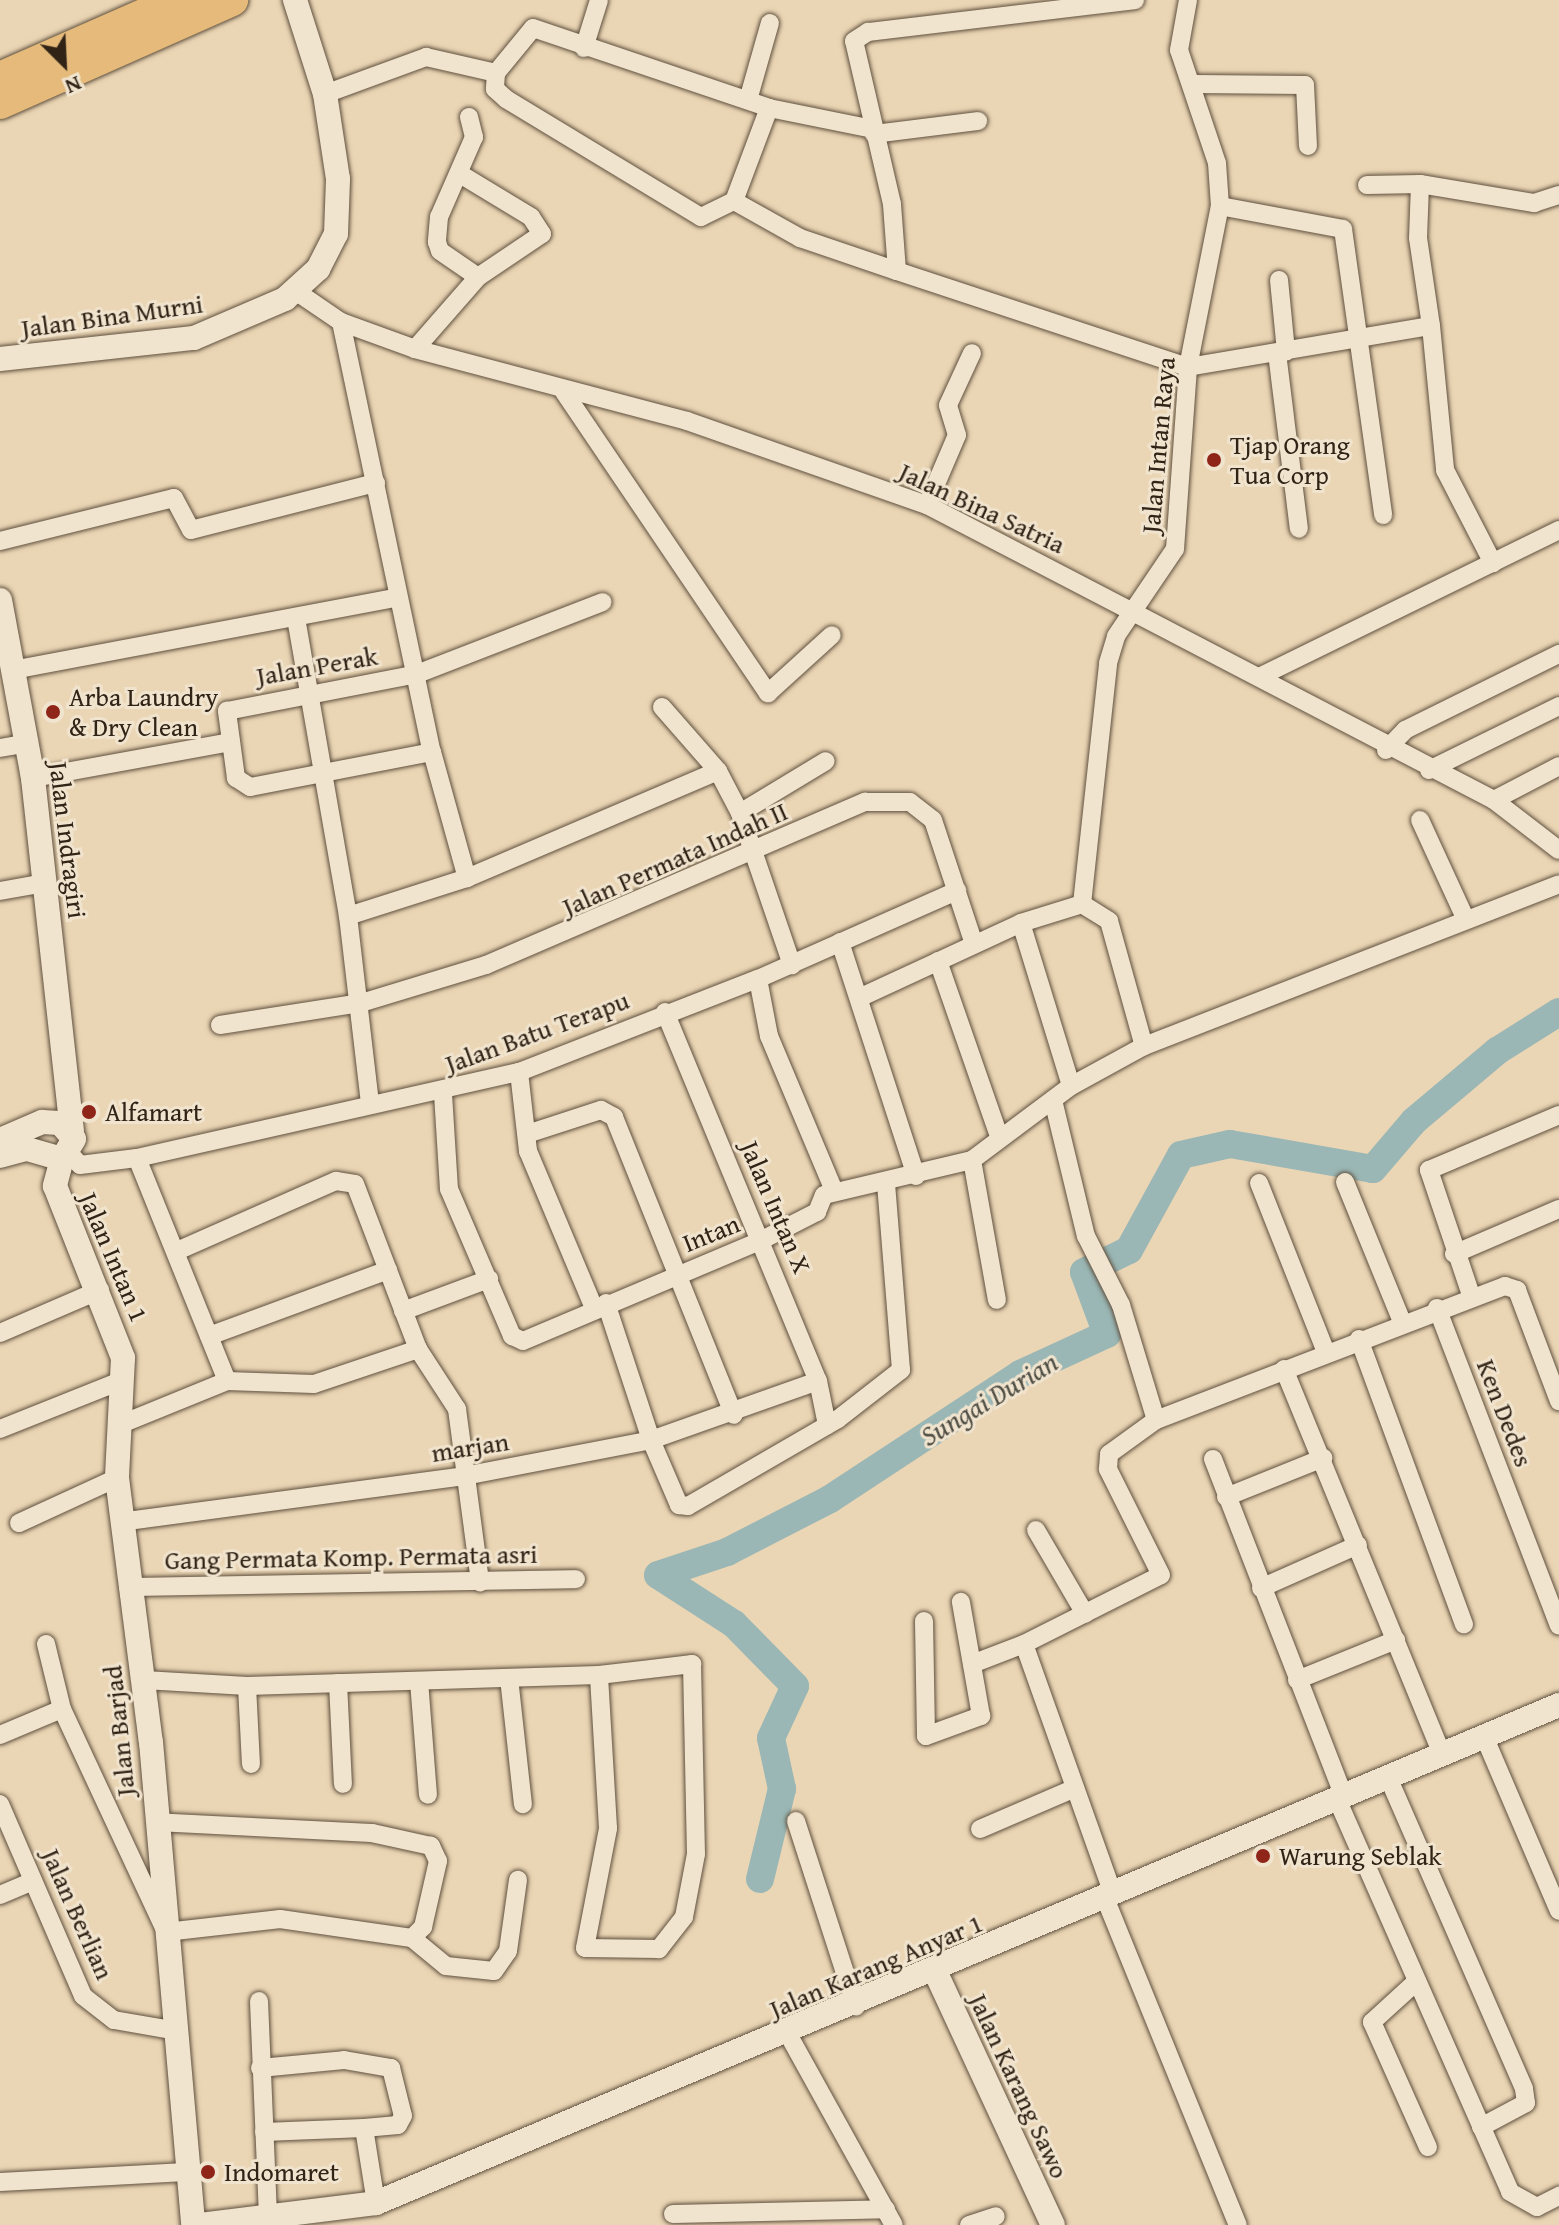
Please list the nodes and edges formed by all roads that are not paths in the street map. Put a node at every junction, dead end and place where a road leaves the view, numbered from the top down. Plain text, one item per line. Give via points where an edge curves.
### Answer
1 (178, 0) edge
2 (232, 0) edge
3 (295, 0) edge
4 (599, 0) edge
5 (1135, 0) edge
6 (1188, 0) edge
7 (1025, 7) edge
8 (770, 23) dead end
9 (584, 48) junction
10 (496, 73) junction
11 (0, 78) edge
12 (1194, 84) junction
13 (325, 94) junction
14 (748, 100) junction
15 (0, 103) edge
16 (769, 108) junction
17 (469, 117) dead end
18 (978, 121) dead end
19 (874, 132) junction
20 (1308, 146) dead end
21 (460, 174) junction
22 (1420, 184) junction
23 (1367, 185) dead end
24 (1559, 195) edge
25 (734, 201) junction
26 (1220, 206) junction
27 (897, 271) junction
28 (478, 277) junction
29 (1279, 280) dead end
30 (297, 292) junction
31 (341, 322) junction
32 (1431, 326) junction
33 (1361, 339) junction
34 (415, 349) junction
35 (972, 353) dead end
36 (1281, 353) junction
37 (0, 359) edge
38 (1188, 367) junction
39 (564, 392) junction
40 (376, 483) junction
41 (927, 505) junction
42 (1383, 515) dead end
43 (1299, 529) dead end
44 (1559, 530) edge
45 (0, 541) edge
46 (1493, 563) junction
47 (398, 597) junction
48 (0, 600) edge
49 (603, 602) dead end
50 (1136, 610) junction
51 (296, 618) junction
52 (832, 635) dead end
53 (1559, 654) edge
54 (13, 670) junction
55 (417, 674) junction
56 (1259, 677) junction
57 (310, 693) junction
58 (1559, 706) edge
59 (662, 707) dead end
60 (231, 742) junction
61 (27, 743) junction
62 (0, 748) edge
63 (1386, 750) junction
64 (432, 752) junction
65 (826, 761) dead end
66 (1559, 766) edge
67 (1429, 770) junction
68 (718, 771) junction
69 (324, 775) junction
70 (33, 778) junction
71 (1494, 800) junction
72 (740, 813) junction
73 (1420, 820) dead end
74 (1559, 850) edge
75 (756, 853) junction
76 (467, 878) junction
77 (45, 883) junction
78 (1559, 884) edge
79 (0, 891) edge
80 (957, 891) junction
81 (1082, 904) junction
82 (348, 916) junction
83 (1465, 918) junction
84 (1021, 923) junction
85 (840, 942) junction
86 (974, 944) junction
87 (938, 961) junction
88 (792, 965) junction
89 (758, 979) junction
90 (859, 998) junction
91 (361, 1003) junction
92 (665, 1012) junction
93 (220, 1025) dead end
94 (1144, 1046) junction
95 (519, 1072) junction
96 (1071, 1086) junction
97 (66, 1088) junction
98 (443, 1094) junction
99 (1053, 1100) junction
100 (370, 1102) junction
101 (1559, 1115) edge
102 (42, 1122) junction
103 (527, 1134) junction
104 (1000, 1139) junction
105 (0, 1140) edge
106 (68, 1148) junction
107 (0, 1156) edge
108 (137, 1158) junction
109 (972, 1160) junction
110 (916, 1176) junction
111 (1345, 1182) dead end
112 (886, 1183) junction
113 (1259, 1183) dead end
114 (834, 1191) junction
115 (1559, 1209) edge
116 (762, 1240) junction
117 (177, 1251) junction
118 (1454, 1254) junction
119 (388, 1270) junction
120 (675, 1276) junction
121 (489, 1279) junction
122 (100, 1290) junction
123 (1471, 1295) junction
124 (997, 1300) dead end
125 (600, 1306) junction
126 (1437, 1308) junction
127 (403, 1311) junction
128 (1402, 1322) junction
129 (0, 1333) edge
130 (209, 1336) junction
131 (1359, 1339) junction
132 (418, 1349) junction
133 (1326, 1352) junction
134 (1284, 1369) junction
135 (123, 1380) junction
136 (227, 1381) junction
137 (818, 1381) junction
138 (1559, 1401) edge
139 (734, 1415) junction
140 (1156, 1420) junction
141 (119, 1425) junction
142 (827, 1425) junction
143 (0, 1429) edge
144 (651, 1440) junction
145 (1323, 1458) junction
146 (1213, 1459) dead end
147 (470, 1475) junction
148 (117, 1478) junction
149 (1226, 1497) junction
150 (120, 1522) junction
151 (19, 1523) dead end
152 (1036, 1530) dead end
153 (1358, 1545) junction
154 (576, 1579) dead end
155 (480, 1582) junction
156 (128, 1587) junction
157 (1261, 1588) junction
158 (961, 1602) dead end
159 (1085, 1614) junction
160 (924, 1621) dead end
161 (1464, 1624) dead end
162 (1559, 1625) edge
163 (1396, 1640) junction
164 (46, 1644) dead end
165 (1024, 1644) junction
166 (972, 1664) junction
167 (599, 1675) junction
168 (509, 1678) junction
169 (144, 1680) junction
170 (1297, 1680) junction
171 (419, 1681) junction
172 (338, 1683) junction
173 (247, 1686) junction
174 (1559, 1705) edge
175 (62, 1709) junction
176 (0, 1735) edge
177 (1484, 1736) junction
178 (1442, 1755) junction
179 (251, 1764) dead end
180 (1388, 1777) junction
181 (343, 1784) dead end
182 (1075, 1788) junction
183 (428, 1795) dead end
184 (1340, 1797) junction
185 (0, 1804) edge
186 (523, 1804) dead end
187 (796, 1821) dead end
188 (156, 1822) junction
189 (980, 1829) dead end
190 (518, 1880) dead end
191 (33, 1881) junction
192 (0, 1895) edge
193 (1109, 1896) junction
194 (1557, 1901) edge
195 (166, 1932) junction
196 (412, 1938) junction
197 (935, 1971) junction
198 (1417, 1981) junction
199 (259, 2001) dead end
200 (856, 2007) junction
201 (178, 2031) junction
202 (788, 2034) junction
203 (260, 2068) junction
204 (1481, 2127) junction
205 (364, 2128) junction
206 (264, 2132) junction
207 (1428, 2147) dead end
208 (186, 2172) junction
209 (0, 2182) edge
210 (1559, 2196) edge
211 (376, 2203) junction
212 (673, 2214) dead end
213 (996, 2216) dead end
214 (890, 2217) edge
215 (268, 2218) junction
216 (193, 2225) edge
217 (200, 2225) edge
218 (969, 2225) edge
219 (1053, 2225) edge
220 (1238, 2225) edge

1 - 11 highway
2 - 15 highway
3 - 13 main road
4 - 9 street
5 - 7 street
6 - 12 street, Jalan Intan Raya via 1178,40
7 - 19 street via 858,37 851,46
8 - 14 street
9 - 10 street via 530,28
9 - 14 street
10 - 13 street via 426,57
10 - 25 street via 495,89 506,99 701,217
12 - 20 street via 1305,85
12 - 26 street, Jalan Intan Raya via 1219,173
13 - 30 main road via 338,179 336,234
14 - 16 street
16 - 19 street
16 - 25 street
17 - 21 street via 474,137
18 - 19 street
19 - 27 street via 892,204
21 - 28 street via 439,217 437,242 447,257
21 - 28 street via 541,227 537,242
22 - 23 street
22 - 24 street via 1534,203
22 - 32 street via 1418,238
25 - 27 street via 800,238
26 - 33 street via 1342,227
26 - 38 street, Jalan Intan Raya
27 - 38 street
28 - 34 street
29 - 36 street
30 - 31 street, Jalan Bina Satria
30 - 37 main road, Jalan Bina Murni via 194,338
31 - 34 street, Jalan Bina Satria
31 - 40 street
32 - 33 street
32 - 46 street via 1445,470
33 - 36 street
33 - 42 street
34 - 39 street, Jalan Bina Satria
35 - 41 street via 948,405 957,435
36 - 38 street
36 - 43 street
38 - 50 street, Jalan Intan Raya via 1175,549
39 - 41 street, Jalan Bina Satria via 687,421
39 - 52 street via 768,693
40 - 45 street via 191,530 174,498
40 - 47 street
41 - 50 street, Jalan Bina Satria
44 - 46 street
46 - 56 street
47 - 51 street
47 - 55 street
48 - 54 main road, Jalan Indragiri
49 - 55 street, Jalan Perak
50 - 56 street, Jalan Bina Satria
50 - 81 street, Jalan Intan Raya via 1116,636 1108,663
51 - 54 street
51 - 57 street
53 - 63 street via 1405,730
54 - 61 main road, Jalan Indragiri
55 - 57 street, Jalan Perak
55 - 64 street
56 - 63 street, Jalan Bina Satria
57 - 60 street, Jalan Perak via 227,711
57 - 69 street
58 - 67 street
59 - 68 street
60 - 69 street via 236,778 250,787
60 - 70 street
61 - 62 street
61 - 70 main road, Jalan Indragiri
63 - 67 street, Jalan Bina Satria
64 - 69 street
64 - 76 street
65 - 72 street
66 - 71 street
67 - 71 street, Jalan Bina Satria
68 - 72 street
68 - 76 street
69 - 82 street
70 - 77 main road, Jalan Indragiri
71 - 74 street, Jalan Bina Satria
72 - 75 street
73 - 83 street
75 - 80 street, Jalan Permata Indah II via 865,802 910,802 933,820
75 - 88 street
75 - 91 street, Jalan Permata Indah II via 574,932
76 - 82 street
77 - 79 street
77 - 97 main road, Jalan Indragiri
78 - 83 street
80 - 85 street, Jalan Batu Terapu
80 - 86 street
81 - 84 street
81 - 94 street via 1109,921
82 - 91 street
83 - 94 street
84 - 86 street
84 - 96 street
85 - 88 street, Jalan Batu Terapu
85 - 90 street
86 - 87 street
87 - 90 street
87 - 104 street
88 - 89 street, Jalan Batu Terapu
89 - 92 street, Jalan Batu Terapu
89 - 114 street via 769,1036
90 - 110 street
91 - 93 street, Jalan Permata Indah II
91 - 100 street
92 - 95 street, Jalan Batu Terapu
92 - 116 street, Jalan Intan X
94 - 96 street
95 - 98 street, Jalan Batu Terapu
95 - 103 street
96 - 99 street
97 - 102 main road
97 - 106 main road, Jalan Indragiri
98 - 100 street, Jalan Batu Terapu
98 - 121 street, Intan via 444,1171
99 - 104 street
99 - 140 street via 1091,1250
100 - 108 street, Jalan Batu Terapu
101 - 118 street via 1429,1170
102 - 105 main road
102 - 106 main road
103 - 120 street via 608,1111
103 - 125 street
104 - 109 street
106 - 107 main road
106 - 108 street, Jalan Batu Terapu via 80,1165
106 - 122 main road, Jalan Intan 1 via 55,1186
108 - 117 street
109 - 110 street
109 - 124 street
110 - 112 street
111 - 128 street
112 - 114 street
112 - 142 street via 901,1370
113 - 133 street
114 - 116 street, Intan via 817,1212
115 - 118 street
116 - 120 street, Intan
116 - 137 street, Jalan Intan X
117 - 119 street via 348,1180
117 - 130 street
118 - 123 street
119 - 127 street
119 - 130 street
120 - 125 street, Intan
120 - 139 street
121 - 125 street, Intan via 514,1340
121 - 127 street
122 - 129 street
122 - 135 main road, Jalan Intan 1 via 123,1358
123 - 126 street
123 - 138 street via 1517,1290
125 - 144 street
126 - 128 street
126 - 162 street, Ken Dedes
127 - 132 street
128 - 131 street
130 - 136 street
131 - 133 street
131 - 161 street
132 - 136 street via 314,1384
132 - 147 street via 457,1409
133 - 134 street
134 - 140 street
134 - 145 street
135 - 141 main road, Jalan Intan 1
135 - 143 street
136 - 141 street
137 - 139 street, marjan
137 - 142 street, Jalan Intan X
139 - 144 street, marjan
140 - 159 street via 1107,1460 1161,1575
141 - 148 main road, Jalan Barjad
142 - 144 street via 682,1507
144 - 147 street, marjan
145 - 149 street
145 - 153 street
146 - 149 street
147 - 150 street, marjan
147 - 155 street
148 - 150 main road, Jalan Barjad
148 - 151 street
149 - 157 street
150 - 156 main road, Jalan Barjad
152 - 159 street
153 - 157 street
153 - 163 street
154 - 155 street, Gang Permata Komp. Permata asri
155 - 156 street, Gang Permata Komp. Permata asri
156 - 169 main road, Jalan Barjad
157 - 170 street
158 - 166 street
159 - 165 street
160 - 166 street via 926,1736 981,1716
163 - 170 street
163 - 178 street
164 - 175 street
165 - 166 street
165 - 182 street
167 - 167 street via 608,1828 605,1868 583,1942 588,1952 659,1949 684,1917 696,1854 694,1669 686,1661
167 - 168 street
168 - 171 street
168 - 186 street
169 - 173 street
169 - 188 main road, Jalan Barjad
170 - 184 street
171 - 172 street
171 - 183 street
172 - 173 street
172 - 181 street
173 - 179 street
174 - 177 main road, Jalan Karang Anyar 1
175 - 176 street
175 - 195 street
177 - 178 main road, Jalan Karang Anyar 1
177 - 194 street
178 - 180 main road, Jalan Karang Anyar 1
180 - 184 main road, Jalan Karang Anyar 1
180 - 204 street via 1524,2089 1526,2103
182 - 189 street
182 - 193 street
184 - 193 main road, Jalan Karang Anyar 1
184 - 198 street
185 - 191 street, Jalan Berlian
187 - 200 street
188 - 195 main road, Jalan Barjad
188 - 196 street via 372,1833 431,1846 438,1861 423,1927
190 - 196 street via 508,1951 494,1971 446,1966
191 - 192 street
191 - 201 street, Jalan Berlian via 83,1996 114,2020
193 - 197 main road, Jalan Karang Anyar 1
193 - 220 street
195 - 196 street via 280,1919
195 - 201 main road, Jalan Barjad
197 - 200 main road, Jalan Karang Anyar 1
197 - 219 main road, Jalan Karang Sawo
198 - 204 street
198 - 207 street via 1372,2022
199 - 203 street
200 - 202 main road, Jalan Karang Anyar 1
201 - 208 main road, Jalan Barjad
202 - 211 main road, Jalan Karang Anyar 1
202 - 214 street
203 - 205 street via 344,2060 391,2068 403,2116 398,2125
203 - 206 street
204 - 210 street via 1521,2204 1537,2207
205 - 206 street
205 - 211 street
206 - 215 street
208 - 209 street
208 - 216 main road, Jalan Barjad
211 - 215 main road, Jalan Karang Anyar 1
212 - 214 street
213 - 218 street
215 - 217 main road, Jalan Karang Anyar 1

